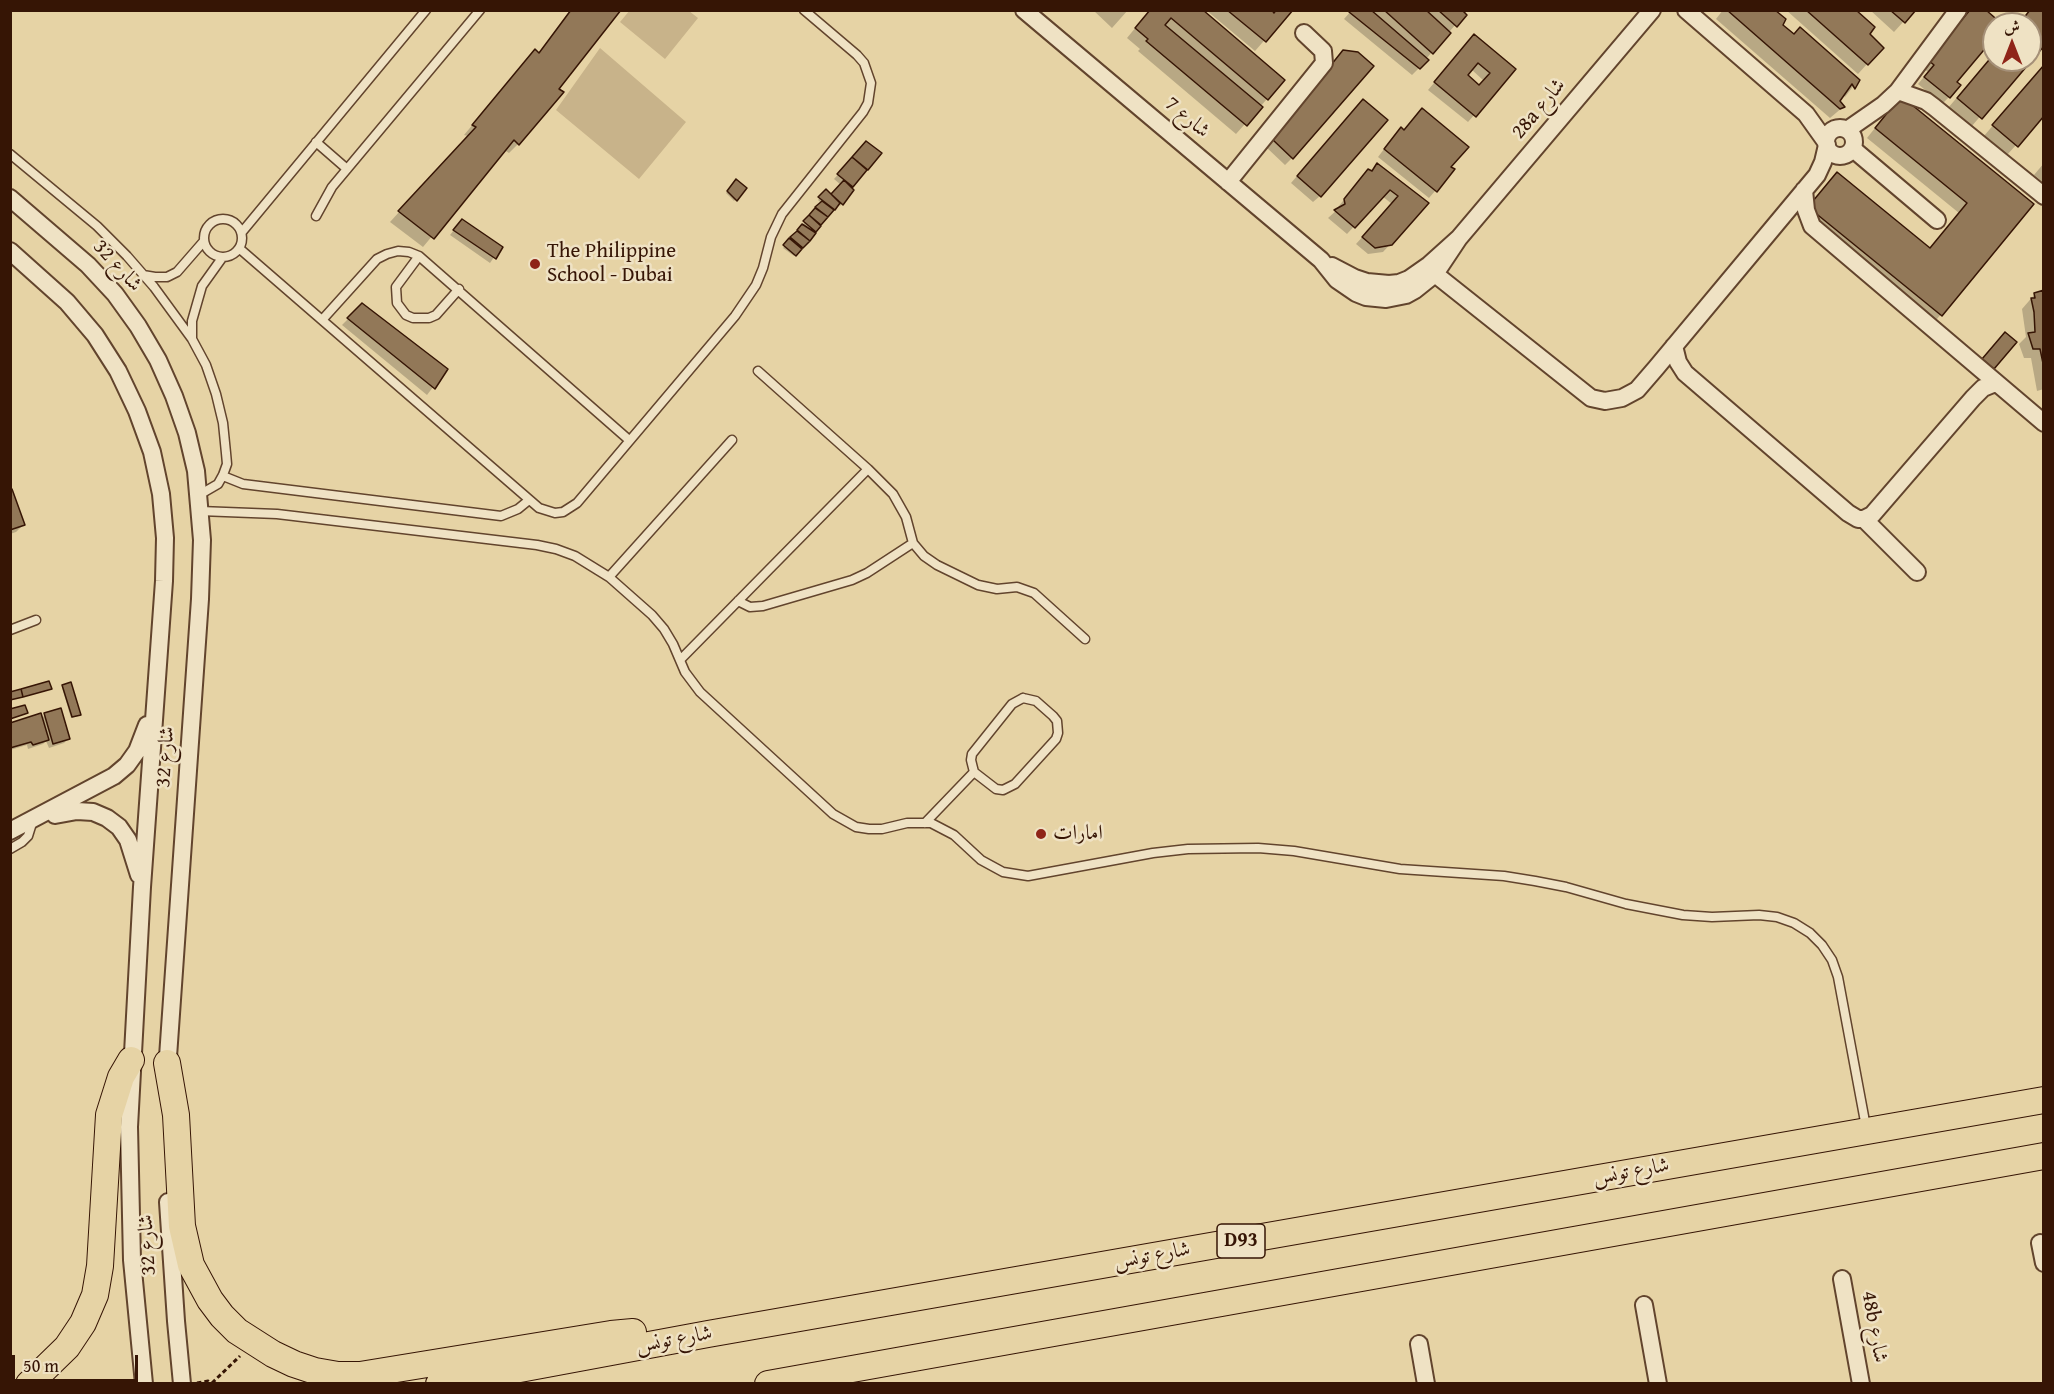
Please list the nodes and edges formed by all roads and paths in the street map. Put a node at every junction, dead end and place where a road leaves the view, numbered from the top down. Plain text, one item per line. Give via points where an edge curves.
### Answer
1 (426, 10) edge
2 (480, 10) edge
3 (804, 10) edge
4 (1024, 10) edge
5 (1686, 10) edge
6 (1958, 10) edge
7 (1643, 14) edge
8 (1304, 33) dead end
9 (1898, 91) junction
10 (1834, 136) junction
11 (316, 142) junction
12 (1852, 149) junction
13 (10, 153) edge
14 (347, 169) junction
15 (1228, 182) junction
16 (1804, 190) junction
17 (2043, 196) edge
18 (10, 198) edge
19 (316, 216) dead end
20 (1937, 220) dead end
21 (242, 232) junction
22 (1459, 238) junction
23 (204, 241) junction
24 (240, 249) junction
25 (10, 251) edge
26 (419, 256) junction
27 (222, 258) junction
28 (1321, 260) junction
29 (1435, 274) junction
30 (143, 275) junction
31 (459, 290) junction
32 (322, 320) junction
33 (192, 339) junction
34 (1674, 346) junction
35 (758, 370) dead end
36 (1995, 383) junction
37 (2043, 423) edge
38 (629, 440) junction
39 (732, 440) dead end
40 (868, 468) junction
41 (223, 476) junction
42 (530, 500) junction
43 (200, 503) junction
44 (1864, 519) junction
45 (913, 543) junction
46 (1917, 572) dead end
47 (609, 577) junction
48 (738, 601) junction
49 (36, 620) dead end
50 (10, 630) edge
51 (1085, 639) dead end
52 (680, 660) junction
53 (155, 701) junction
54 (974, 772) junction
55 (33, 820) junction
56 (925, 823) junction
57 (10, 831) edge
58 (10, 849) edge
59 (142, 887) junction
60 (131, 1060) junction
61 (167, 1063) junction
62 (2043, 1100) edge
63 (1867, 1131) junction
64 (2043, 1156) edge
65 (2040, 1243) dead end
66 (2043, 1263) edge
67 (1842, 1279) dead end
68 (1644, 1305) dead end
69 (708, 1334) junction
70 (254, 1342) junction
71 (1419, 1344) dead end
72 (29, 1383) edge
73 (144, 1383) edge
74 (182, 1383) edge
75 (193, 1383) edge
76 (212, 1383) edge
77 (439, 1383) edge
78 (768, 1383) edge
79 (1426, 1383) edge
80 (1658, 1383) edge
81 (1861, 1383) edge

1 - 11 lane
2 - 14 lane
3 - 38 lane via 864,63 871,83 868,104 782,214 763,268 745,301
4 - 15 street, شارع 7
5 - 10 street
6 - 9 street
7 - 22 street, 28a شارع
8 - 15 street via 1323,51 1324,63
9 - 10 street
9 - 17 street via 1934,107
10 - 12 street via 1854,138
10 - 12 street via 1829,150 1838,156
10 - 16 street via 1820,169
11 - 14 lane
11 - 21 lane
12 - 20 street
13 - 30 lane via 97,226
14 - 19 lane via 325,196
15 - 28 street, شارع 7
16 - 34 street
16 - 36 street via 1812,226
18 - 43 street, شارع 32 via 88,265 138,326 158,360 187,433
21 - 23 lane via 232,221 219,220 207,227
21 - 24 lane
22 - 28 street, 28a شارع via 1430,265 1399,283 1367,282
22 - 29 street, 28a شارع
23 - 27 lane via 210,252
23 - 30 lane via 177,272 167,277
24 - 27 lane
24 - 32 lane
25 - 53 street, شارع 32 via 67,302 95,335 118,371 152,452 165,538
26 - 31 lane
26 - 31 lane via 396,287 397,303 406,315 436,315
26 - 32 lane via 398,251 377,259
27 - 33 lane via 198,295
28 - 29 street, 28a شارع via 1347,288 1376,299 1406,295
29 - 34 street via 1597,401 1614,401 1637,390
30 - 33 lane
31 - 38 lane
32 - 42 lane
33 - 41 lane via 206,365 223,423
34 - 44 street via 1685,373 1848,513
35 - 40 lane
36 - 37 street
36 - 44 street via 1973,398 1872,515
38 - 42 lane via 571,508 546,512
39 - 47 lane
40 - 45 lane via 898,501
40 - 48 lane
41 - 42 lane via 243,484 501,516
41 - 43 lane
43 - 47 lane via 537,545 575,556
43 - 61 street, شارع 32 via 200,599
44 - 46 street
45 - 48 lane via 852,580 764,606 750,607
45 - 51 lane via 930,561 978,585 1034,593
47 - 52 lane via 652,615
48 - 52 lane
49 - 50 lane
52 - 56 lane via 700,692 844,822 869,829
53 - 55 street via 144,736 127,765 100,785
53 - 59 street, شارع 32
54 - 54 lane via 971,760 975,749 1017,700 1036,701 1057,721 1056,739 1010,788 996,789
54 - 56 lane
55 - 57 street
55 - 58 lane via 28,836
55 - 59 street via 77,811 107,818 128,840
56 - 63 lane via 954,835 991,867 1015,875 1188,849 1258,848 1400,869 1504,876 1683,915 1777,917 1810,933 1832,960
59 - 60 street, شارع 32
60 - 72 main road via 109,1115 95,1295 67,1347
60 - 73 street, شارع 32 via 132,1271
61 - 70 main road via 176,1115 182,1226 191,1264 222,1317
61 - 74 street, شارع 32 via 170,1246
62 - 63 main road, شارع تونس / D93
63 - 69 main road, شارع تونس / D93
64 - 78 main road
65 - 66 street
67 - 81 street, 48b شارع
68 - 80 street
69 - 70 main road via 611,1334 360,1375 304,1368
69 - 77 main road, شارع تونس / D93
70 - 76 path
71 - 79 street
75 - 76 path

